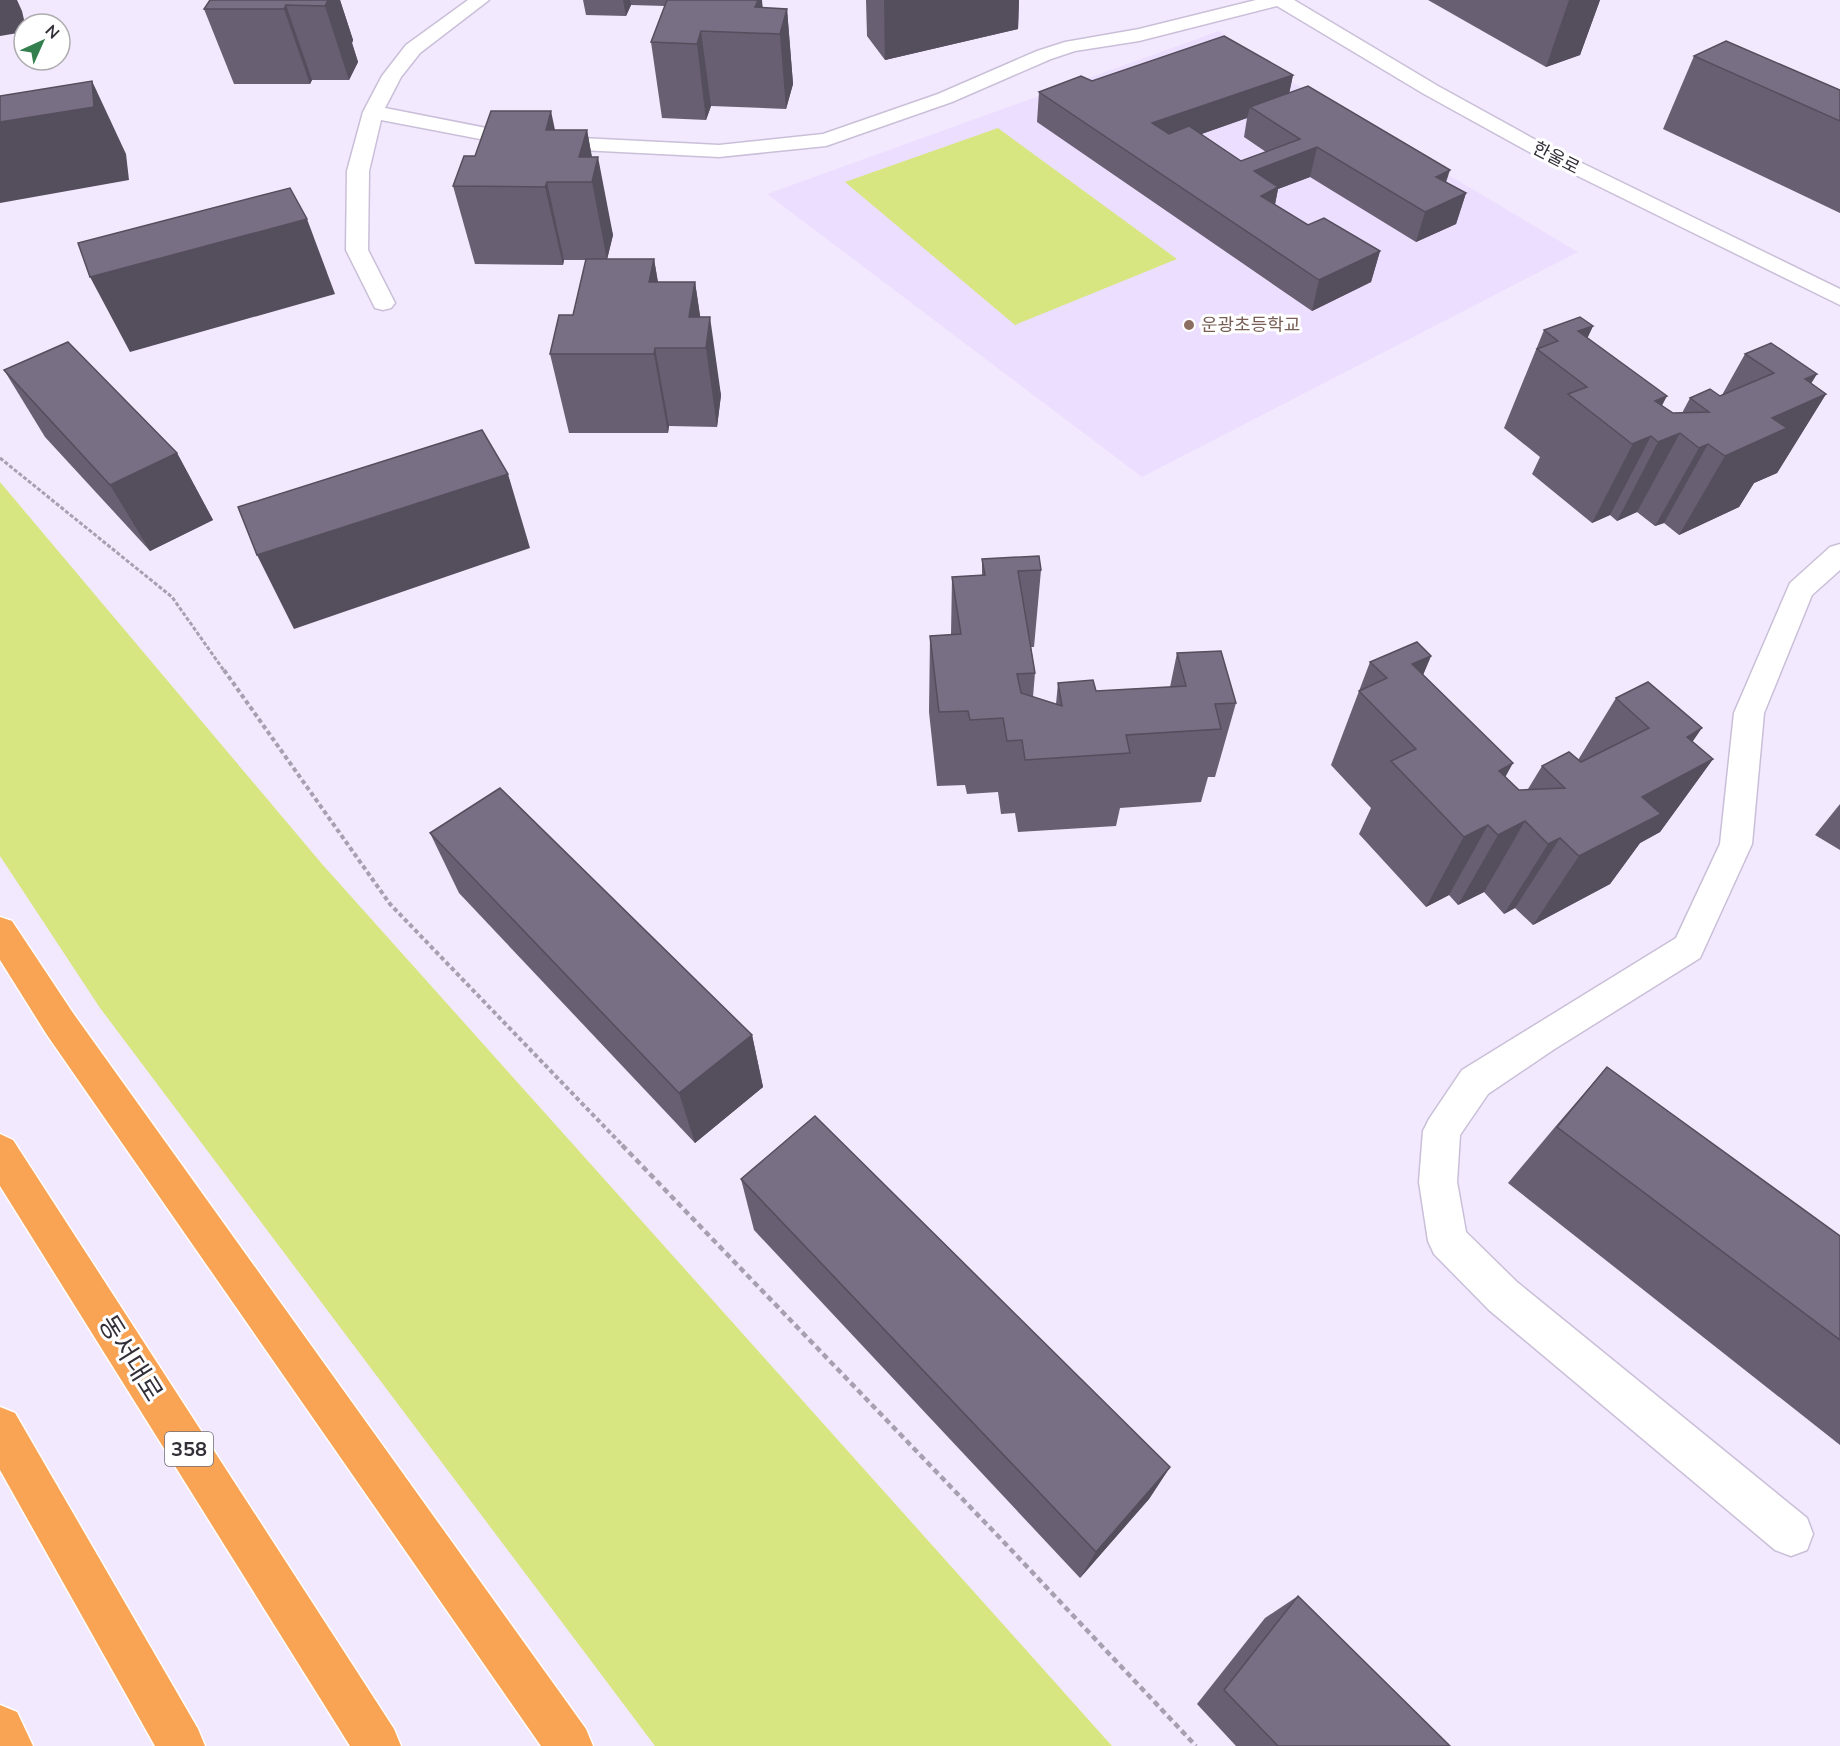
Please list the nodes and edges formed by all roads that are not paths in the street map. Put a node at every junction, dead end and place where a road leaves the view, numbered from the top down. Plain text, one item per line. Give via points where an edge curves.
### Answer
1 (480, 0) edge
2 (1280, 0) edge
3 (373, 112) junction
4 (1840, 298) edge
5 (383, 303) dead end
6 (1840, 554) edge
7 (0, 931) edge
8 (0, 1152) edge
9 (0, 1428) edge
10 (1791, 1534) dead end
11 (0, 1729) edge
12 (9, 1746) edge
13 (181, 1746) edge
14 (377, 1746) edge
15 (569, 1746) edge

1 - 3 street via 412,49
2 - 3 street via 1139,35 1072,46 945,98 826,140 719,151 522,141
2 - 4 street, 한울로 via 1538,148
3 - 5 street via 358,171 357,250
6 - 10 street via 1800,590 1749,712 1736,844 1688,948 1475,1082 1442,1131 1438,1182 1448,1241 1503,1296
7 - 15 highway via 60,1024
8 - 14 highway, 동서대로 / 358
9 - 13 highway
11 - 12 highway

